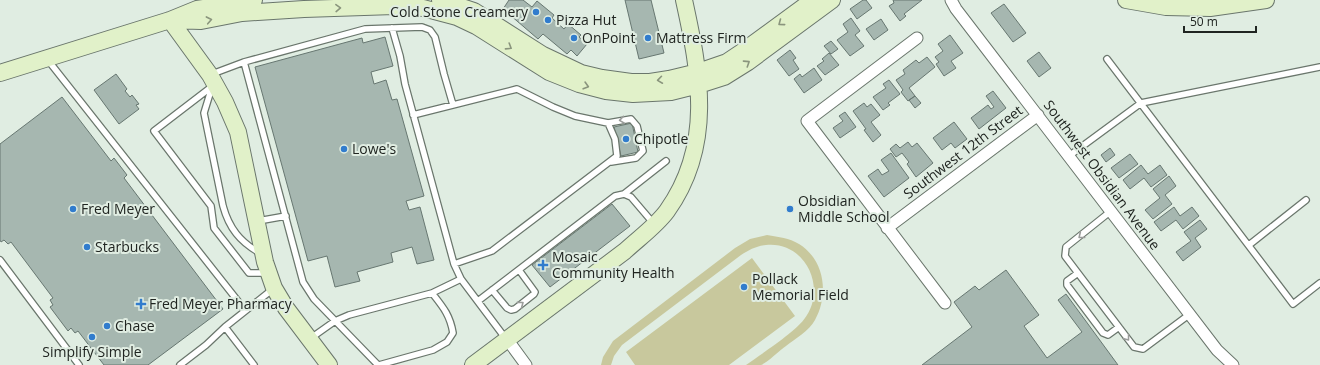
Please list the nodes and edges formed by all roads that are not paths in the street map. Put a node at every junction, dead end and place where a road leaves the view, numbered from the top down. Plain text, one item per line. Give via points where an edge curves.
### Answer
1 (254, 0) edge
2 (440, 0) edge
3 (684, 0) edge
4 (812, 0) edge
5 (832, 0) edge
6 (951, 0) edge
7 (1126, 0) edge
8 (1266, 0) edge
9 (170, 20) junction
10 (392, 28) junction
11 (917, 38) dead end
12 (1108, 58) dead end
13 (47, 59) junction
14 (244, 62) junction
15 (1320, 68) edge
16 (0, 73) edge
17 (699, 79) junction
18 (212, 82) junction
19 (1140, 104) junction
20 (453, 105) junction
21 (413, 115) junction
22 (1038, 115) junction
23 (608, 123) junction
24 (1069, 156) junction
25 (666, 161) dead end
26 (609, 163) junction
27 (624, 194) junction
28 (1306, 200) dead end
29 (1111, 211) junction
30 (286, 216) junction
31 (256, 222) junction
32 (654, 225) junction
33 (887, 228) junction
34 (1249, 245) junction
35 (263, 254) junction
36 (0, 260) edge
37 (454, 264) junction
38 (519, 270) junction
39 (1078, 273) junction
40 (462, 279) junction
41 (272, 280) junction
42 (1320, 283) edge
43 (492, 290) junction
44 (432, 293) junction
45 (478, 301) junction
46 (945, 303) dead end
47 (245, 310) junction
48 (1190, 314) junction
49 (335, 321) junction
50 (225, 326) junction
51 (1119, 327) junction
52 (309, 339) junction
53 (507, 339) junction
54 (79, 365) edge
55 (180, 365) edge
56 (254, 365) edge
57 (329, 365) edge
58 (378, 365) edge
59 (473, 365) edge
60 (526, 365) edge
61 (1233, 365) edge

1 - 9 main road via 197,9
17 -> 2 main road via 631,82 581,72 543,55 474,11
3 - 17 main road
4 -> 17 main road via 742,52
17 -> 5 main road via 724,77
6 - 22 street, Southwest Obsidian Avenue
7 - 8 main road via 1166,7 1210,8
9 - 13 main road
9 -> 17 main road via 201,21 242,13 304,9 394,6 423,8 457,17 476,26 549,72 579,84 599,89 647,94 671,92
9 - 18 main road
10 - 14 lane via 365,29
10 - 20 lane via 422,27 430,30 435,37
10 - 21 lane
11 - 33 street via 807,121
12 - 19 lane
13 - 16 main road
13 - 47 lane
14 - 18 lane
14 - 30 lane
15 - 19 lane
17 - 32 main road via 699,124 689,168 679,192
18 - 31 main road via 226,102 238,132
18 - 35 lane via 204,112 226,217 239,238
18 - 41 lane via 154,131 211,206 214,228 249,273
19 - 24 lane
19 - 34 lane
20 - 21 lane
20 - 23 lane via 517,89 575,116
21 - 37 lane
22 - 24 street, Southwest Obsidian Avenue
22 - 33 street, Southwest 12th Street
23 - 26 lane via 615,139 617,156
26 -> 23 lane via 636,158 643,151 637,126 631,119
24 - 29 street, Southwest Obsidian Avenue
25 - 27 lane
26 - 37 lane via 492,250
27 - 32 lane via 631,197
27 - 38 lane via 615,196
28 - 34 lane
29 -> 39 lane via 1066,247 1065,256
29 - 48 street, Southwest Obsidian Avenue
30 - 31 lane
30 - 49 lane via 303,282 314,299
31 - 35 main road
32 - 53 main road
33 - 46 street
34 - 42 lane via 1293,304
35 - 41 main road
36 - 54 lane
37 - 40 lane
38 - 43 lane
43 -> 38 lane via 511,310 528,299 535,292
39 - 51 lane
39 - 51 lane via 1067,281 1067,285 1104,333 1108,335
40 - 44 lane
40 - 45 lane
41 - 47 lane
41 - 52 main road via 286,308
43 - 45 lane
44 - 49 lane
44 - 58 lane via 447,312 451,322 453,333 447,342 433,350
45 - 53 lane
47 - 50 lane
51 -> 48 lane via 1134,347 1143,349
48 - 61 street, Southwest Obsidian Avenue via 1217,350
49 - 52 lane
49 - 58 lane
50 - 55 lane
50 - 56 lane
52 - 57 main road
53 - 59 main road
53 - 60 street

